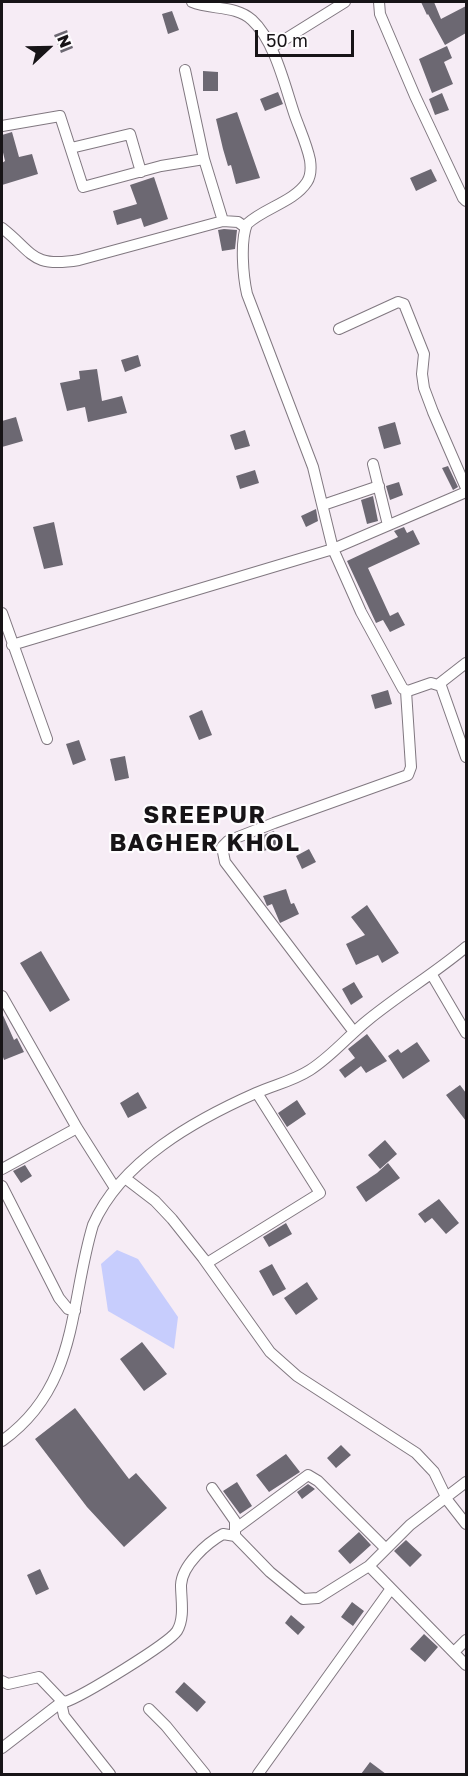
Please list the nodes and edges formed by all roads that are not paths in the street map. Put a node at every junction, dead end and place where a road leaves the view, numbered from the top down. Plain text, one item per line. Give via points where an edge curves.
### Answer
1 (192, 2) edge
2 (345, 2) edge
3 (379, 2) edge
4 (271, 48) junction
5 (185, 70) dead end
6 (2, 126) edge
7 (71, 148) junction
8 (204, 159) junction
9 (141, 172) junction
10 (466, 201) edge
11 (224, 221) junction
12 (245, 227) junction
13 (2, 228) edge
14 (339, 329) dead end
15 (373, 464) dead end
16 (379, 486) junction
17 (466, 490) edge
18 (323, 505) junction
19 (388, 525) junction
20 (333, 549) junction
21 (2, 613) edge
22 (12, 645) junction
23 (466, 663) edge
24 (439, 684) junction
25 (406, 691) junction
26 (47, 739) dead end
27 (466, 757) edge
28 (466, 946) edge
29 (432, 975) junction
30 (2, 996) edge
31 (354, 1032) junction
32 (466, 1033) edge
33 (257, 1093) junction
34 (77, 1128) junction
35 (2, 1169) edge
36 (125, 1178) junction
37 (2, 1186) edge
38 (115, 1188) junction
39 (207, 1263) junction
40 (75, 1311) junction
41 (2, 1441) edge
42 (466, 1482) edge
43 (212, 1488) dead end
44 (446, 1497) junction
45 (255, 1508) dead end
46 (466, 1524) edge
47 (235, 1529) junction
48 (385, 1548) junction
49 (369, 1566) junction
50 (390, 1590) junction
51 (466, 1640) edge
52 (454, 1652) junction
53 (466, 1665) edge
54 (2, 1681) edge
55 (63, 1701) junction
56 (149, 1709) dead end
57 (2, 1748) edge
58 (110, 1774) edge
59 (205, 1774) edge
60 (258, 1774) edge

1 - 4 street via 244,14 255,22
2 - 4 street
3 - 10 street via 380,14 415,96
4 - 12 street via 309,156 310,177 302,189
5 - 8 street
6 - 7 street via 60,116
7 - 9 street via 130,134
7 - 9 street via 83,187
8 - 9 street
8 - 11 street
11 - 12 street
11 - 13 street via 61,263 36,259
12 - 18 street via 247,294 313,467
14 - 17 street via 398,302 404,304 424,354 424,387
15 - 16 street
16 - 18 street
16 - 19 street
17 - 19 street
18 - 20 street
19 - 20 street
20 - 22 street
20 - 25 street via 366,621
21 - 22 street
22 - 26 street
23 - 24 street
24 - 25 street
24 - 27 street
25 - 31 street via 411,766 408,775 274,823 222,847 225,862
28 - 29 street
29 - 31 street
29 - 32 street
30 - 34 street
31 - 33 street via 311,1070
33 - 36 street via 188,1127
33 - 39 street via 321,1193
34 - 35 street
34 - 38 street
36 - 38 street
36 - 39 street via 155,1201
37 - 40 street via 59,1298
38 - 40 street via 93,1225
39 - 44 street via 270,1352 297,1376 416,1453 434,1472
40 - 41 street via 56,1376 30,1417
42 - 44 street
43 - 47 street
44 - 46 street
44 - 48 street
45 - 47 street
47 - 48 street via 308,1475
47 - 49 street via 270,1572 303,1599 318,1598
47 - 55 street via 217,1538 188,1567 182,1579 180,1624 172,1636 99,1684
48 - 49 street
49 - 50 street
50 - 52 street
50 - 60 street
51 - 52 street
52 - 53 street
54 - 55 street via 8,1684 39,1677
55 - 57 street
55 - 58 street via 64,1716
56 - 59 street

